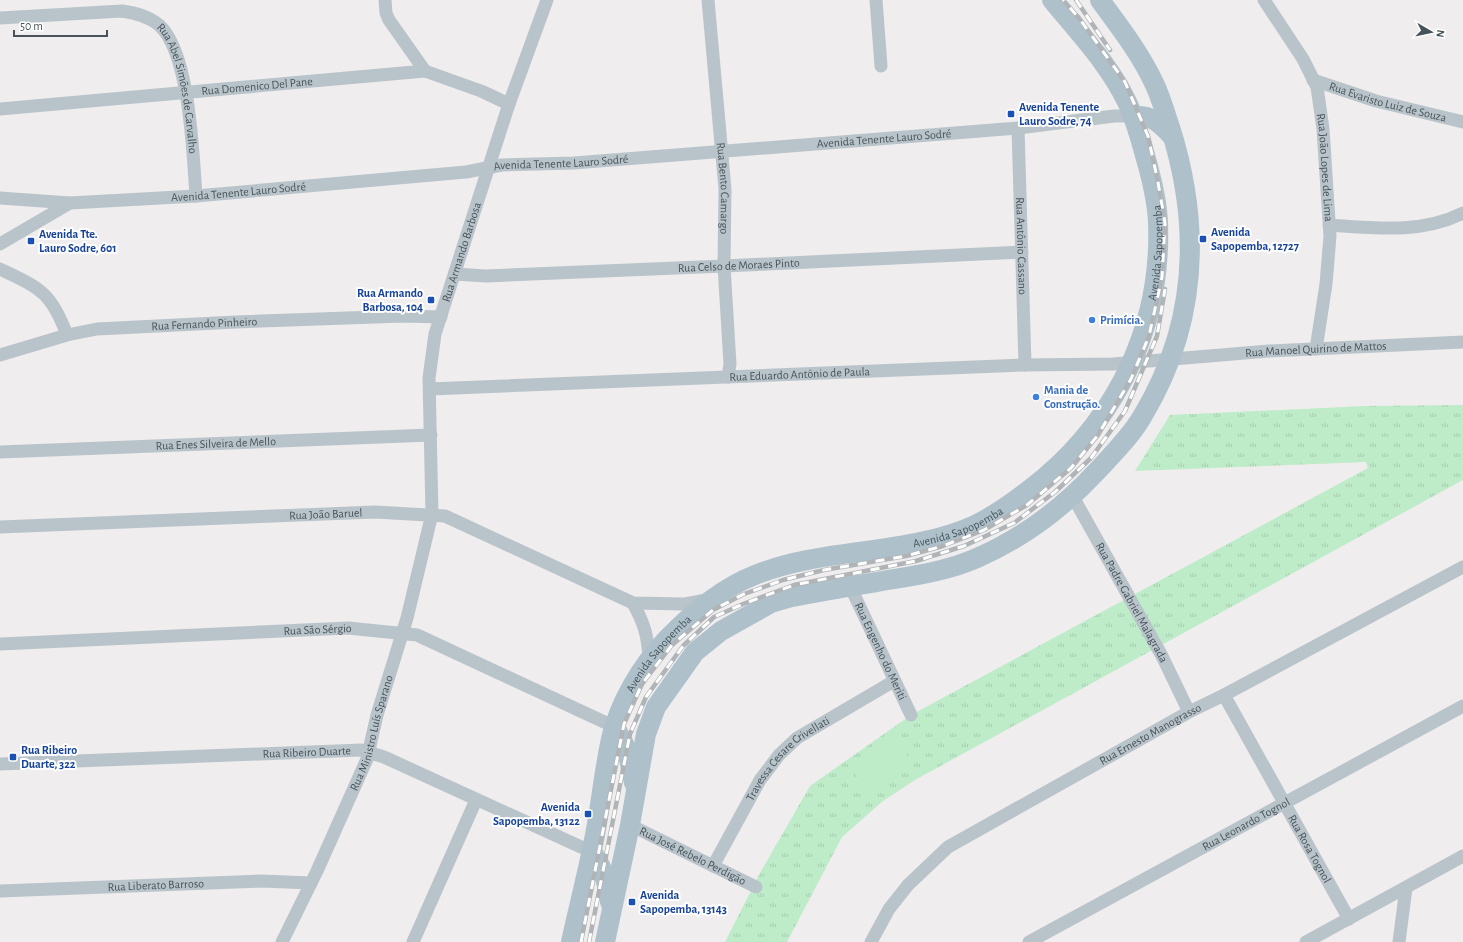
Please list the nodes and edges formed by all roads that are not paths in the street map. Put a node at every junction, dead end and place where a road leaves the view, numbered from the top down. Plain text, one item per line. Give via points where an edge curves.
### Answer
1 (385, 0) edge
2 (547, 0) edge
3 (708, 0) edge
4 (876, 0) edge
5 (1052, 0) edge
6 (1100, 0) edge
7 (1264, 0) edge
8 (0, 18) edge
9 (881, 66) dead end
10 (424, 71) junction
11 (1313, 80) junction
12 (185, 93) junction
13 (509, 104) junction
14 (0, 109) edge
15 (1132, 116) junction
16 (1463, 122) edge
17 (1018, 128) junction
18 (1172, 136) junction
19 (722, 151) junction
20 (488, 167) junction
21 (196, 196) junction
22 (0, 198) edge
23 (70, 203) junction
24 (1463, 213) edge
25 (1329, 225) junction
26 (0, 244) edge
27 (1022, 252) junction
28 (724, 266) junction
29 (0, 269) edge
30 (454, 274) junction
31 (441, 317) junction
32 (67, 335) junction
33 (1463, 342) edge
34 (1316, 349) junction
35 (0, 355) edge
36 (1170, 359) junction
37 (1132, 362) junction
38 (1025, 365) junction
39 (728, 377) junction
40 (430, 389) junction
41 (431, 435) junction
42 (0, 452) edge
43 (1072, 495) junction
44 (432, 514) junction
45 (0, 527) edge
46 (1463, 567) edge
47 (850, 586) junction
48 (715, 598) junction
49 (633, 603) junction
50 (402, 632) junction
51 (0, 644) edge
52 (649, 659) junction
53 (894, 680) junction
54 (1224, 694) junction
55 (1463, 706) edge
56 (1189, 712) junction
57 (911, 715) dead end
58 (650, 725) junction
59 (615, 727) junction
60 (368, 752) junction
61 (0, 764) edge
62 (634, 799) junction
63 (476, 800) junction
64 (1285, 803) junction
65 (630, 825) junction
66 (592, 852) junction
67 (1463, 856) edge
68 (713, 866) junction
69 (311, 883) junction
70 (756, 887) dead end
71 (1406, 888) junction
72 (0, 891) edge
73 (1349, 919) junction
74 (605, 941) edge
75 (282, 942) edge
76 (413, 942) edge
77 (571, 942) edge
78 (871, 942) edge
79 (1029, 942) edge
80 (1306, 942) edge
81 (1402, 942) edge

1 - 10 street via 389,20
2 - 13 street, Rua Armando Barbosa
3 - 19 street, Rua Bento Camargo
4 - 9 street
5 - 15 main road, Avenida Sapopemba via 1106,68 1127,102
6 - 18 main road, Avenida Sapopemba via 1131,44 1154,84
7 - 11 street, Rua João Lopes de Lima via 1303,59
8 - 12 street, Rua Abel Simões de Carvalho via 106,11 139,14 159,26 167,35 175,54
10 - 12 street, Rua Domenico Del Pane
10 - 13 street, Rua Domenico Del Pane
11 - 16 street, Rua Evaristo Luiz de Souza via 1376,101
11 - 25 street, Rua João Lopes de Lima via 1323,129
12 - 14 street, Rua Domenico Del Pane
12 - 21 street, Rua Abel Simões de Carvalho via 190,116
13 - 20 street, Rua Armando Barbosa
15 - 17 street, Avenida Tenente Lauro Sodré
15 - 18 main road via 1148,116 1154,119
15 - 37 main road, Avenida Sapopemba via 1154,188 1158,227 1154,289 1141,342
17 - 19 street, Avenida Tenente Lauro Sodré
17 - 27 street, Rua Antônio Cassano
18 - 36 main road, Avenida Sapopemba via 1180,159 1189,212 1191,253 1179,330
19 - 20 street, Avenida Tenente Lauro Sodré
19 - 28 street, Rua Bento Camargo via 725,189
20 - 21 street, Avenida Tenente Lauro Sodré via 466,172
20 - 30 street, Rua Armando Barbosa
21 - 23 street, Avenida Tenente Lauro Sodré
22 - 23 street
23 - 26 street, Avenida Tenente Lauro Sodré
24 - 25 street via 1448,221 1418,228
25 - 34 street, Rua João Lopes de Lima via 1326,284
27 - 28 street, Rua Celso de Moraes Pinto
27 - 38 street, Rua Antônio Cassano
28 - 30 street, Rua Celso de Moraes Pinto via 486,276
28 - 39 street, Rua Bento Camargo via 730,364
29 - 32 street via 39,289 48,297 60,315
30 - 31 street, Rua Armando Barbosa
31 - 32 street, Rua Fernando Pinheiro via 404,316 135,327 97,329
31 - 40 street, Rua Armando Barbosa via 430,357
32 - 35 street, Rua Fernando Pinheiro
33 - 34 street, Rua Manoel Quirino de Mattos
34 - 36 street, Rua Manoel Quirino de Mattos
36 - 37 street, Rua Eduardo Antônio de Paula
36 - 43 main road, Avenida Sapopemba via 1141,418 1116,450
37 - 38 street, Rua Eduardo Antônio de Paula
37 - 48 main road, Avenida Sapopemba via 1093,428 1065,460 999,512 972,526 944,536 782,566 753,575
38 - 39 street, Rua Eduardo Antônio de Paula
39 - 40 street, Rua Eduardo Antônio de Paula
40 - 41 street, Rua Armando Barbosa
41 - 42 street, Rua Enes Silveira de Mello
41 - 44 street, Rua Armando Barbosa
43 - 47 main road, Avenida Sapopemba via 1016,538 976,558 940,571
43 - 56 street, Rua Padre Gabriel Malagrada via 1162,656
44 - 45 street, Rua João Baruel via 374,512
44 - 49 street, Rua João Baruel via 445,516
44 - 50 street, Rua Ministro Luís Sparano
46 - 54 street, Rua Ernesto Manograsso
47 - 53 street, Rua Engenho do Meriti
47 - 58 main road, Avenida Sapopemba via 771,603 721,631 695,652 672,682 656,707
48 - 49 street, Rua João Baruel via 685,604
48 - 52 main road, Avenida Sapopemba via 693,614
49 - 52 street via 648,637
50 - 51 street, Rua São Sérgio via 348,628
50 - 59 street, Rua São Sérgio via 417,634
50 - 60 street, Rua Ministro Luís Sparano
52 - 59 main road, Avenida Sapopemba via 622,707
53 - 57 street, Rua Engenho do Meriti
53 - 68 street, Travessa Cesare Crivellati via 797,738 779,755 760,780
54 - 56 street, Rua Ernesto Manograsso
54 - 64 street, Rua Rosa Tognol
55 - 64 street, Rua Leonardo Tognol
56 - 78 street, Rua Ernesto Manograsso via 948,847 908,885 889,909
58 - 59 main road via 632,730
58 - 62 main road, Avenida Sapopemba
59 - 62 main road via 631,766
59 - 66 main road, Avenida Sapopemba
60 - 61 street, Rua Ribeiro Duarte via 361,750
60 - 63 street, Rua Ribeiro Duarte
60 - 69 street, Rua Ministro Luís Sparano via 356,785
62 - 65 main road, Avenida Sapopemba
63 - 66 street, Rua Ribeiro Duarte
63 - 76 street
64 - 73 street, Rua Rosa Tognol
64 - 79 street, Rua Leonardo Tognol
65 - 68 street, Rua José Rebelo Perdigão
65 - 74 main road, Avenida Sapopemba
66 - 74 main road via 604,872 609,888 610,906
66 - 77 main road, Avenida Sapopemba
67 - 71 street
68 - 70 street, Rua José Rebelo Perdigão
69 - 72 street, Rua Liberato Barroso via 262,881
69 - 75 street, Rua Ministro Luís Sparano
71 - 73 street
71 - 81 street
73 - 80 street

